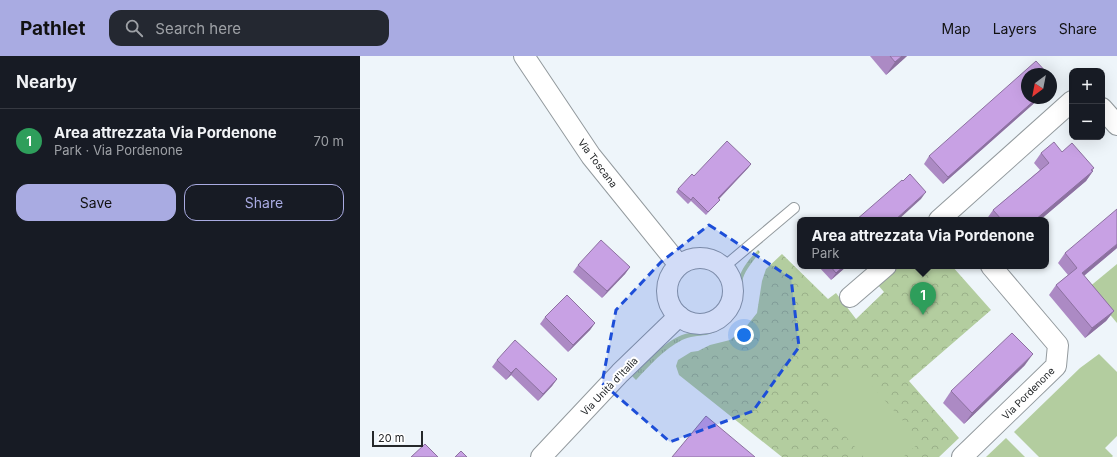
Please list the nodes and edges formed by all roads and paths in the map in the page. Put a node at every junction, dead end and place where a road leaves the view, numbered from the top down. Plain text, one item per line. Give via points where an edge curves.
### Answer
1 (524, 56) edge
2 (1069, 104) edge
3 (1105, 111) edge
4 (1117, 125) edge
5 (794, 208) dead end
6 (947, 217) edge
7 (679, 265) junction
8 (724, 267) junction
9 (883, 269) edge
10 (993, 269) edge
11 (850, 298) dead end
12 (679, 316) junction
13 (548, 455) edge
14 (962, 457) edge

1 - 7 street, Via Toscana via 591,156
2 - 6 street
3 - 4 street
5 - 8 lane
7 - 8 street via 702,257 718,262
7 - 12 street via 668,281 667,291 672,309
8 - 12 street via 731,276 734,287 729,309 711,323 688,322
9 - 11 street
10 - 14 street, Via Pordenone via 1058,345 1056,366
12 - 13 street, Via Unità d'Italia via 620,373

